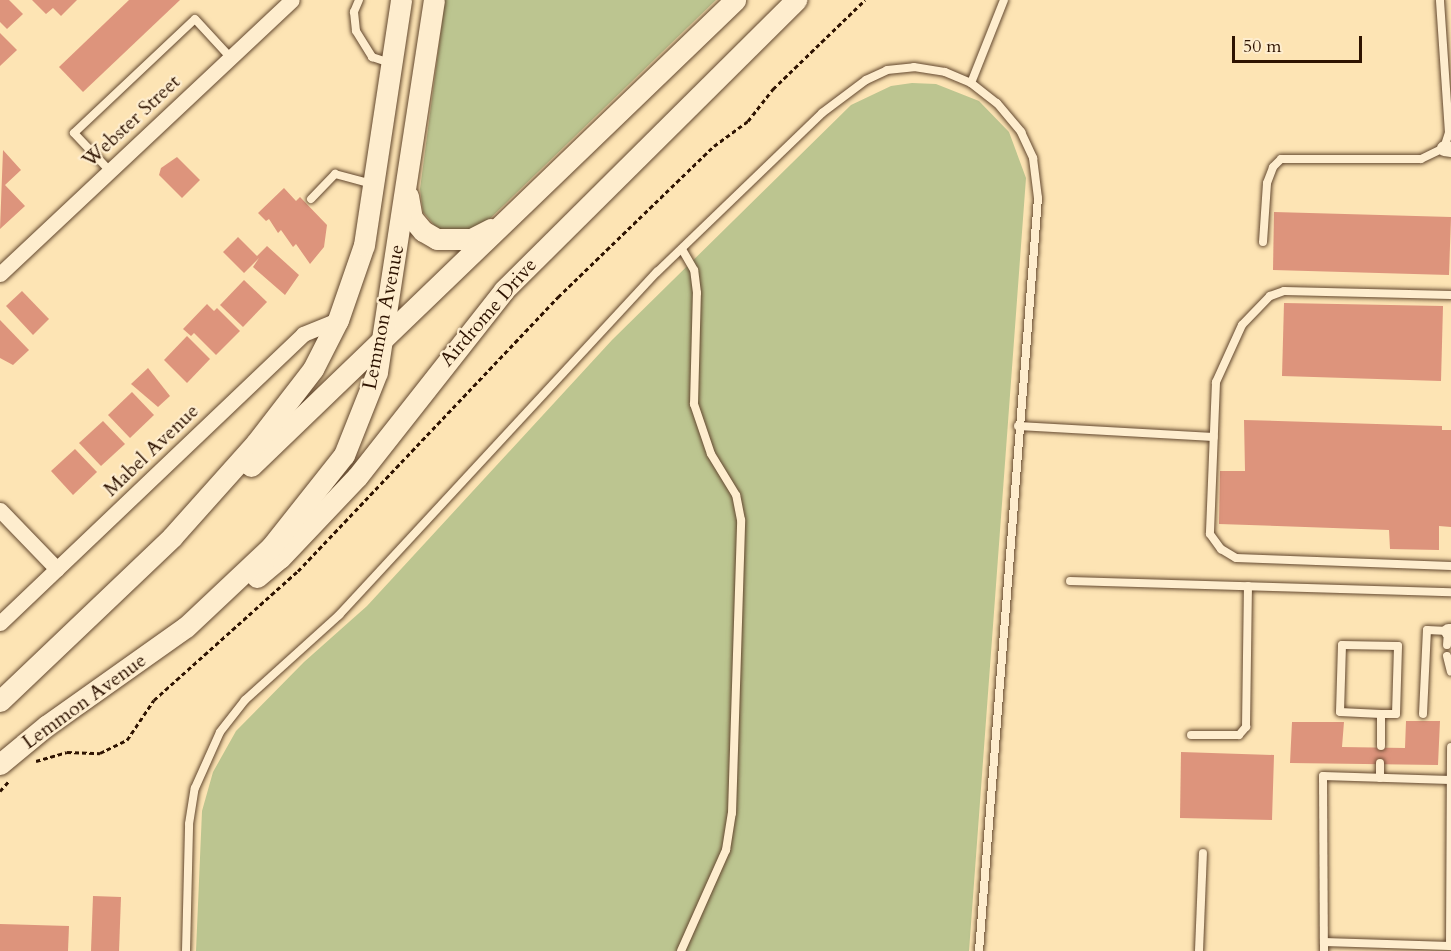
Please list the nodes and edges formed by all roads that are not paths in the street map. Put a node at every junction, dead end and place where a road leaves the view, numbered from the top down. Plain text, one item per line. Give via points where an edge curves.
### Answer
1 (292, 0) edge
2 (359, 0) edge
3 (401, 0) edge
4 (434, 0) edge
5 (735, 0) edge
6 (796, 0) edge
7 (1004, 0) edge
8 (1440, 0) edge
9 (231, 58) junction
10 (392, 63) junction
11 (971, 83) junction
12 (1447, 148) edge
13 (109, 170) junction
14 (408, 175) junction
15 (375, 184) junction
16 (311, 199) dead end
17 (508, 221) junction
18 (1263, 242) dead end
19 (682, 249) junction
20 (0, 273) edge
21 (1451, 295) edge
22 (338, 320) junction
23 (383, 340) junction
24 (1018, 426) junction
25 (1214, 436) junction
26 (0, 510) edge
27 (172, 537) junction
28 (1451, 566) edge
29 (57, 569) junction
30 (1070, 581) dead end
31 (1248, 586) junction
32 (1451, 592) edge
33 (0, 623) edge
34 (186, 627) junction
35 (1449, 636) edge
36 (1447, 656) dead end
37 (1451, 672) edge
38 (0, 701) edge
39 (1381, 714) junction
40 (1423, 714) dead end
41 (1191, 735) dead end
42 (1381, 746) dead end
43 (1451, 747) edge
44 (1380, 763) dead end
45 (6, 772) edge
46 (1380, 778) junction
47 (1450, 780) edge
48 (1203, 853) dead end
49 (1324, 942) junction
50 (1450, 946) edge
51 (186, 951) edge
52 (681, 951) edge
53 (979, 951) edge
54 (1199, 951) edge
55 (1324, 951) edge
56 (1450, 951) edge

1 - 9 street, Webster Street
2 - 10 lane via 354,12 357,31 372,57
3 - 10 main road, Lemmon Avenue
4 - 14 main road, Lemmon Avenue
5 - 17 main road
6 - 34 main road, Airdrome Drive via 504,290 357,477 317,521 263,572
7 - 11 lane
8 - 12 lane
9 - 13 street, Webster Street
9 - 13 lane via 195,19 74,134
10 - 15 main road, Lemmon Avenue
11 - 19 lane via 945,72 914,67 887,70 866,80 822,113
11 - 24 lane via 997,102 1021,132 1033,158 1038,198
12 - 18 lane via 1421,159 1281,159 1267,183
13 - 20 street, Webster Street
14 - 17 main road via 412,218 437,239 471,239
14 - 23 main road, Lemmon Avenue
15 - 16 lane via 335,174
15 - 22 main road, Lemmon Avenue via 364,245
17 - 23 main road
19 - 51 lane via 346,607 245,700 220,732 195,788 189,824
19 - 52 lane via 694,270 697,293 694,404 711,454 736,495 741,519 732,813 726,850
21 - 25 lane via 1284,291 1270,296 1242,325 1216,382
22 - 27 main road, Lemmon Avenue via 296,392
22 - 29 street, Mabel Avenue via 303,334
23 - 27 main road
23 - 34 main road, Lemmon Avenue via 363,416 344,455 278,539
24 - 25 lane
24 - 53 lane
25 - 28 lane via 1210,534 1221,549 1236,558
26 - 29 street
27 - 38 main road, Lemmon Avenue
29 - 33 street, Mabel Avenue
30 - 31 lane
31 - 32 lane
31 - 41 lane via 1246,727 1239,735
34 - 45 main road, Lemmon Avenue via 45,726
35 - 40 lane via 1427,630
36 - 37 lane
39 - 39 lane via 1396,714 1398,646 1342,645 1340,712
39 - 42 lane
43 - 47 lane
44 - 46 lane
46 - 47 lane
46 - 49 lane via 1323,776
47 - 50 lane
48 - 54 lane
49 - 50 lane
49 - 55 lane
50 - 56 lane

